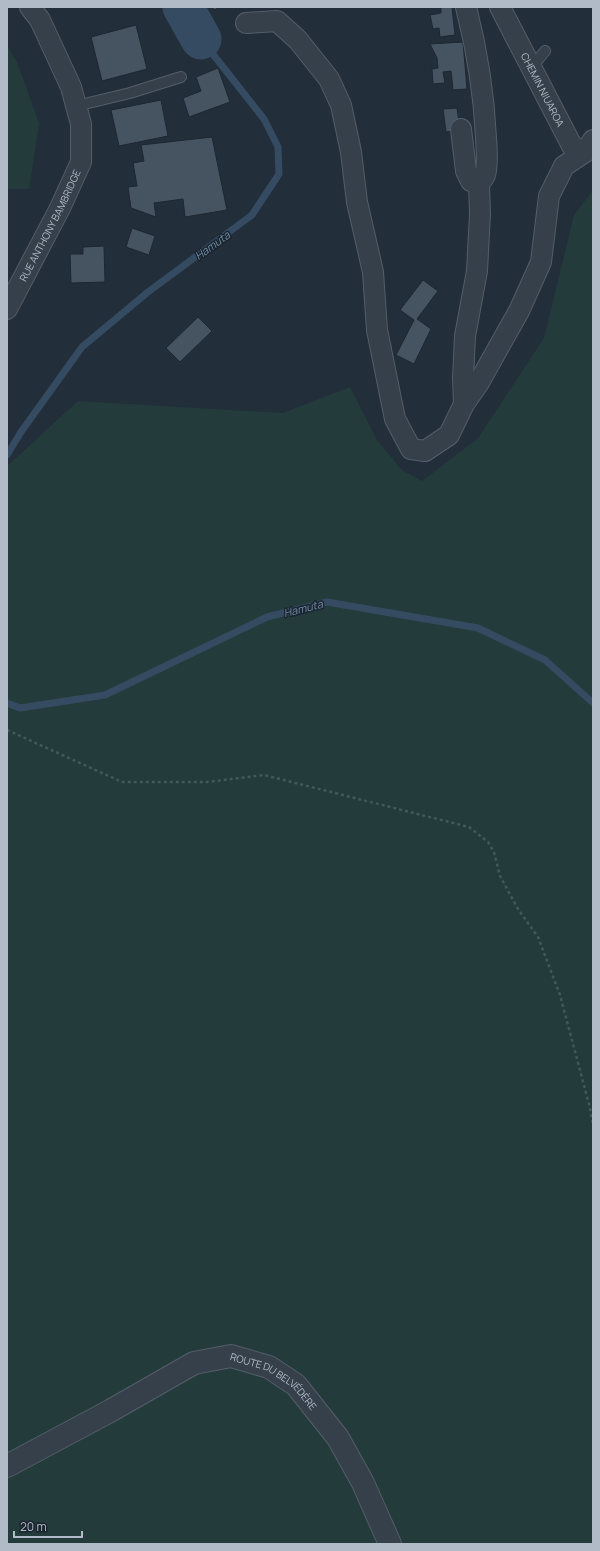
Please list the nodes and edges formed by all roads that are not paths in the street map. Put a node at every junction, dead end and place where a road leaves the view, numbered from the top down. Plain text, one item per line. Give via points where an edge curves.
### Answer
1 (30, 7) edge
2 (466, 7) edge
3 (500, 7) edge
4 (246, 22) dead end
5 (545, 51) dead end
6 (532, 66) junction
7 (181, 77) dead end
8 (76, 106) junction
9 (461, 129) dead end
10 (589, 146) edge
11 (479, 183) junction
12 (7, 309) edge
13 (464, 404) junction
14 (7, 1466) edge
15 (390, 1544) edge

1 - 8 street, RUE ANTHONY BAMBRIDGE via 43,27
2 - 11 street via 480,73 486,124 487,156 484,176
3 - 6 street, CHEMIN NIUAROA
4 - 13 street via 277,21 298,40 329,78 341,105 351,152 357,202 373,272 377,330 395,419 411,449 425,450 449,435
5 - 6 lane
6 - 10 street, CHEMIN NIUAROA via 572,146
7 - 8 lane
8 - 12 street, RUE ANTHONY BAMBRIDGE via 81,124 81,162
9 - 11 street via 466,171 471,181
10 - 13 street via 564,166 549,196 540,262 519,311
11 - 13 street via 477,270 465,336
14 - 15 street, ROUTE DU BELVÉDÈRE via 194,1363 231,1356 270,1367 296,1385 338,1438 363,1483

